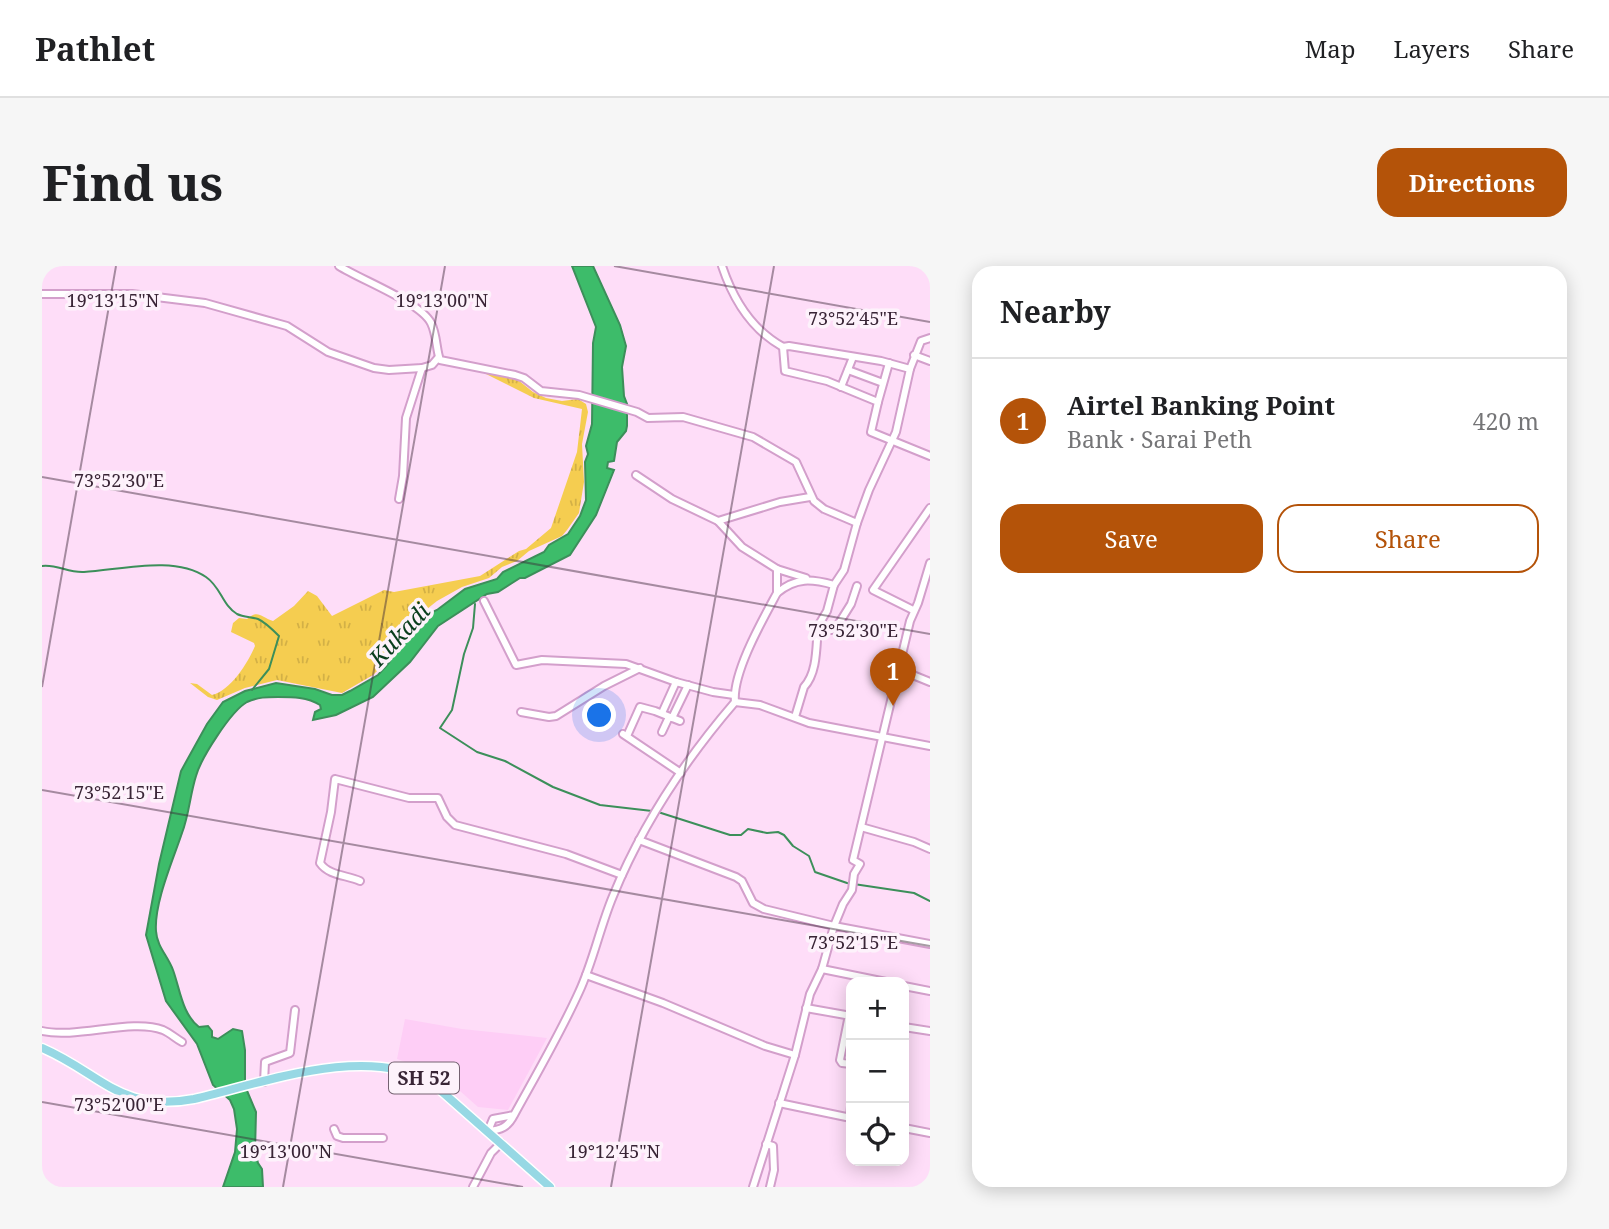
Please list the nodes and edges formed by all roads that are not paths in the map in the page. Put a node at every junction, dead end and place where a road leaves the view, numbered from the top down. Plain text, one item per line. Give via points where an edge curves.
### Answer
1 (339, 266) edge
2 (722, 266) edge
3 (42, 293) edge
4 (930, 338) edge
5 (783, 347) junction
6 (915, 355) junction
7 (853, 357) junction
8 (438, 358) junction
9 (930, 361) edge
10 (889, 363) junction
11 (422, 368) junction
12 (910, 369) junction
13 (848, 370) junction
14 (883, 383) junction
15 (841, 387) junction
16 (878, 402) junction
17 (892, 440) junction
18 (930, 456) edge
19 (636, 475) dead end
20 (810, 497) junction
21 (399, 499) dead end
22 (930, 508) edge
23 (718, 521) junction
24 (857, 523) junction
25 (930, 563) edge
26 (777, 569) junction
27 (811, 579) junction
28 (834, 585) junction
29 (857, 586) dead end
30 (777, 593) junction
31 (484, 601) dead end
32 (913, 610) junction
33 (827, 611) junction
34 (844, 613) junction
35 (818, 626) junction
36 (640, 668) junction
37 (898, 669) junction
38 (676, 682) junction
39 (930, 682) edge
40 (688, 685) junction
41 (735, 698) junction
42 (521, 712) dead end
43 (662, 713) junction
44 (671, 717) junction
45 (795, 717) junction
46 (680, 721) dead end
47 (662, 732) dead end
48 (882, 736) junction
49 (930, 746) edge
50 (681, 773) junction
51 (861, 827) junction
52 (639, 840) junction
53 (930, 849) edge
54 (622, 875) junction
55 (360, 881) dead end
56 (834, 926) junction
57 (930, 944) edge
58 (822, 969) junction
59 (586, 975) junction
60 (861, 977) edge
61 (909, 987) edge
62 (930, 991) edge
63 (806, 1008) junction
64 (295, 1010) dead end
65 (846, 1014) edge
66 (909, 1028) edge
67 (42, 1031) edge
68 (930, 1031) edge
69 (846, 1033) edge
70 (182, 1042) dead end
71 (42, 1048) edge
72 (795, 1055) junction
73 (846, 1063) edge
74 (262, 1083) junction
75 (779, 1103) junction
76 (514, 1115) junction
77 (846, 1117) edge
78 (334, 1129) dead end
79 (909, 1129) edge
80 (488, 1130) junction
81 (930, 1133) edge
82 (383, 1138) dead end
83 (501, 1143) junction
84 (766, 1144) junction
85 (473, 1187) edge
86 (550, 1187) edge
87 (753, 1187) edge
88 (771, 1187) edge

1 - 8 street via 422,312 433,326
2 - 5 street via 757,330
3 - 11 street via 132,294 205,303 287,326 328,352 362,366
4 - 6 street via 921,341
5 - 7 street
5 - 15 street via 785,371
6 - 9 street
6 - 12 street
7 - 10 street
7 - 13 street
8 - 11 street
8 - 20 street via 515,375 541,391 579,395 643,417 683,417 753,437 796,462
10 - 12 street
10 - 14 street
11 - 21 street via 407,418
12 - 17 street
13 - 14 street
13 - 15 street
14 - 16 street
15 - 16 street
16 - 17 street via 871,432
17 - 18 street
17 - 24 street
19 - 23 street
20 - 23 street
20 - 24 street via 824,509
22 - 32 street via 873,590
23 - 26 street via 742,547
24 - 28 street via 844,570
25 - 32 street
26 - 27 street
26 - 30 street
27 - 28 street
27 - 30 street
28 - 33 street
29 - 34 street
30 - 41 street via 745,658
31 - 36 street via 516,664 603,662
32 - 37 street
33 - 34 street
33 - 35 street
34 - 35 street via 834,630
35 - 45 street via 815,661
36 - 38 street
36 - 42 street via 556,716
37 - 39 street
37 - 48 street
38 - 40 street
38 - 43 street
40 - 41 street
40 - 44 street
41 - 45 street
41 - 50 street
43 - 44 street
43 - 50 street via 637,708 636,719 625,735
44 - 46 street
44 - 47 street
45 - 48 street
48 - 49 street
48 - 51 street
50 - 52 street
51 - 53 street
51 - 56 street via 853,860 860,867
52 - 54 street
52 - 56 street via 736,877 757,906
54 - 55 street via 566,854 455,825 435,797 409,798 335,779 320,863 338,876
54 - 59 street
56 - 57 street
56 - 58 street
58 - 60 street
58 - 63 street
59 - 72 street
59 - 76 street
61 - 62 street
63 - 65 street
63 - 72 street
64 - 74 street via 290,1053 265,1062
66 - 68 street
67 - 70 street via 145,1027 166,1031
69 - 73 street via 840,1060
71 - 74 main road via 112,1090 150,1102 194,1099
72 - 75 street
74 - 80 main road, SH 52 via 334,1067 396,1069 431,1082
75 - 77 street
75 - 84 street
76 - 80 street via 504,1127
76 - 80 street via 492,1119
78 - 82 street via 343,1138
79 - 81 street
80 - 83 main road, SH 52
83 - 85 street
83 - 86 main road, SH 52
84 - 87 street
84 - 88 street via 773,1146

